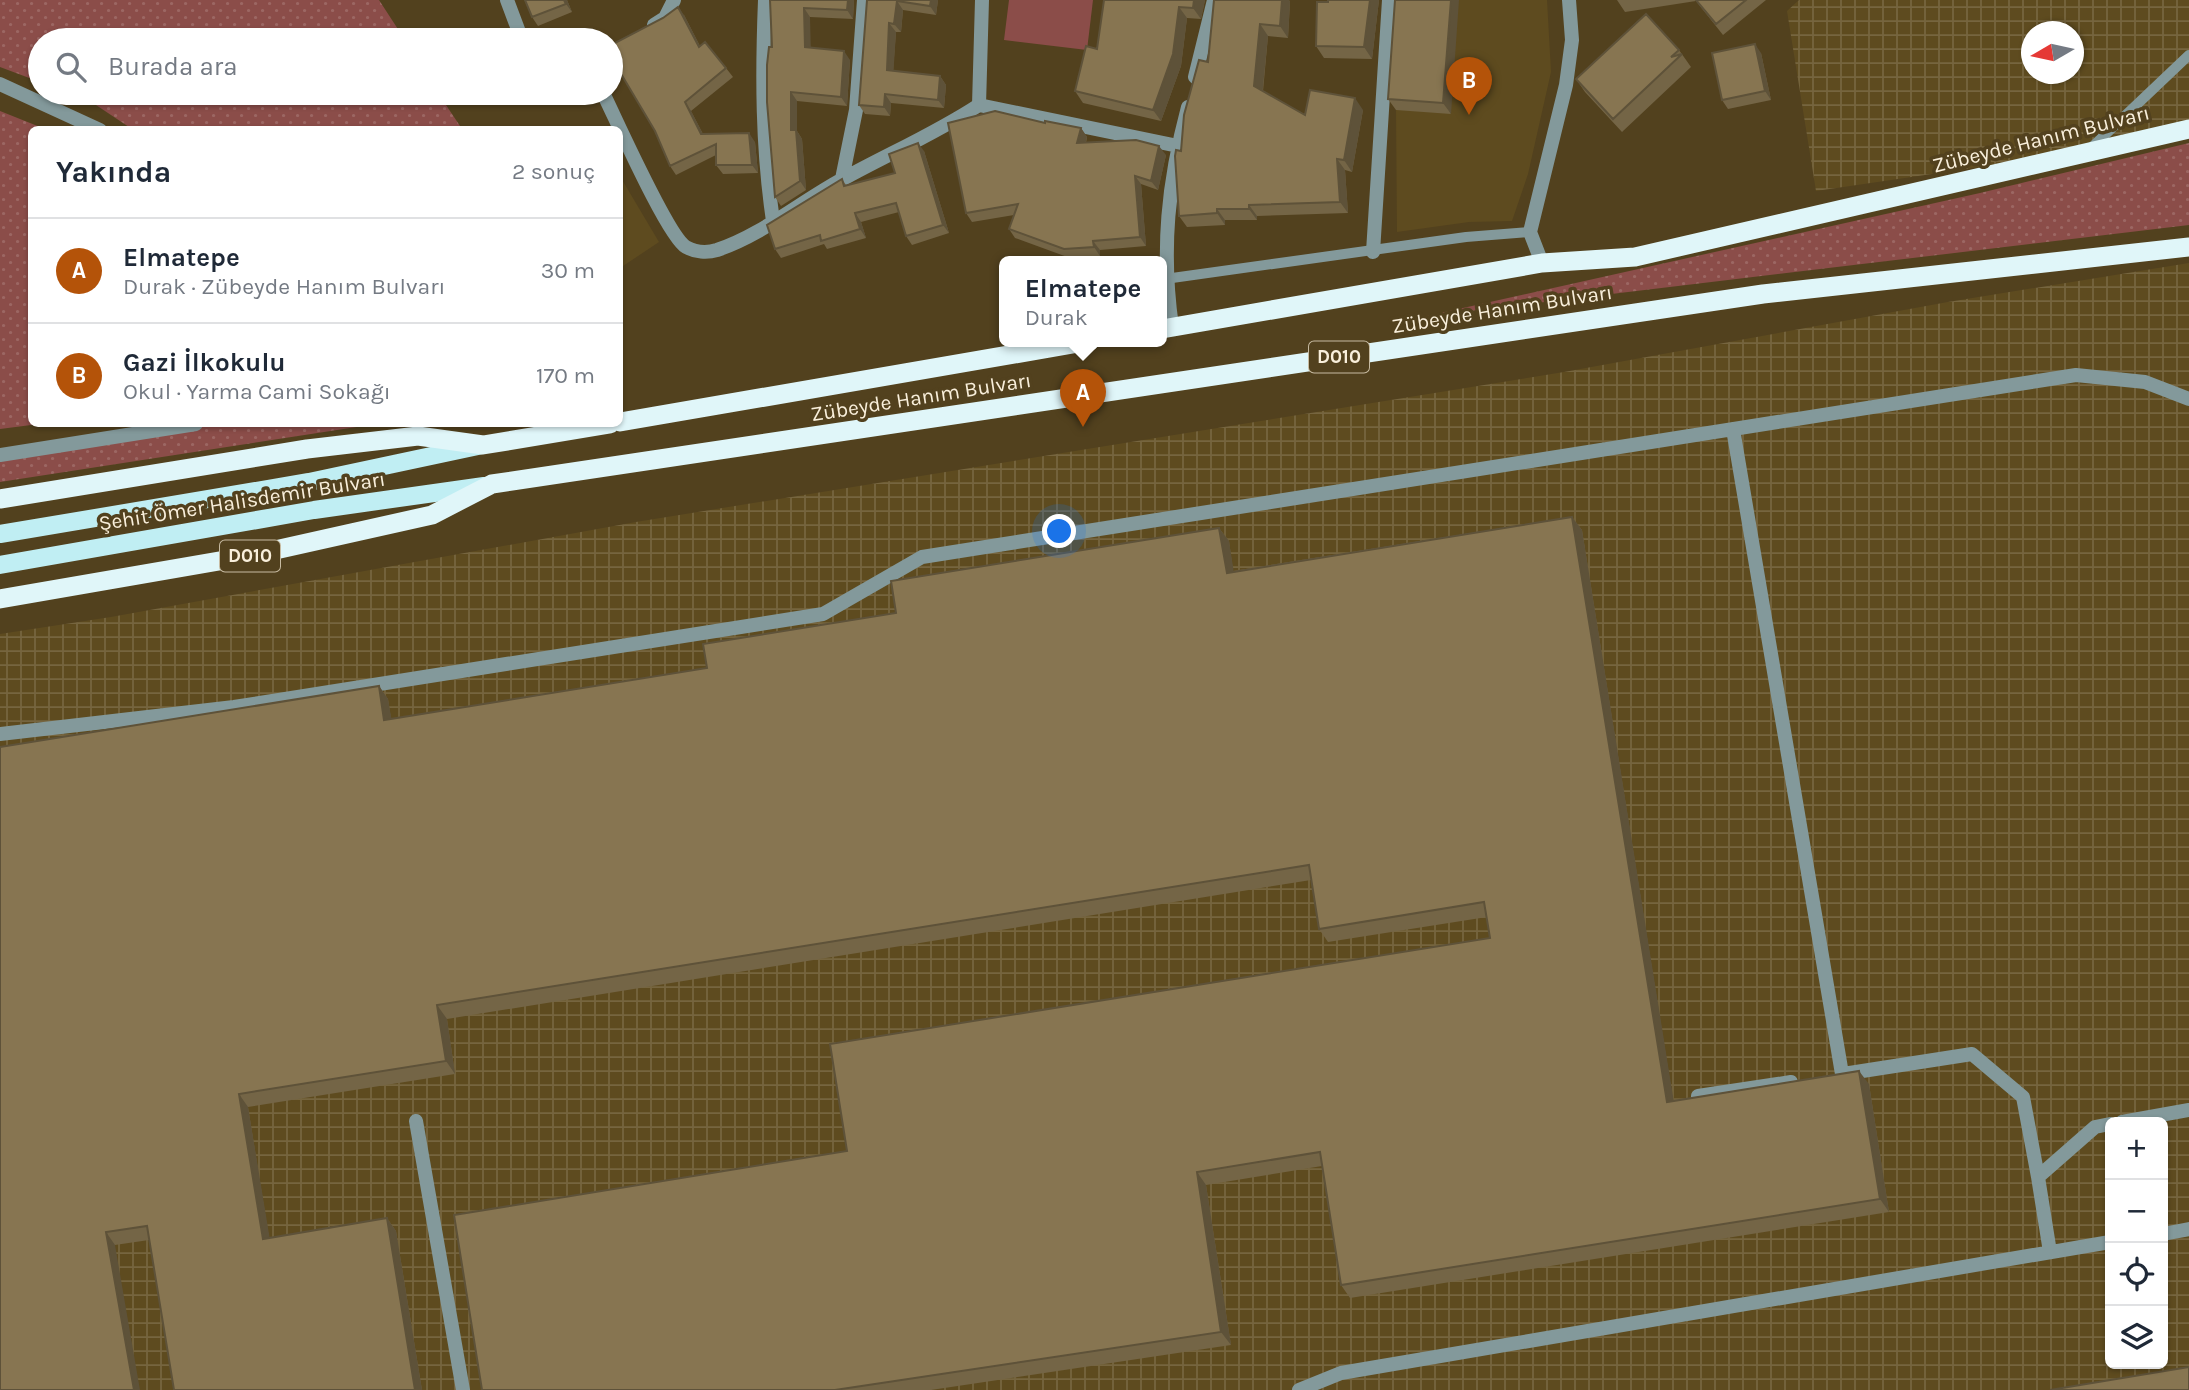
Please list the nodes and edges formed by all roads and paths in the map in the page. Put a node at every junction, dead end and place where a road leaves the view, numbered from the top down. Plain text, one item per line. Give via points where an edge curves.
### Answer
1 (507, 0) edge
2 (674, 0) edge
3 (765, 0) edge
4 (864, 0) edge
5 (982, 0) edge
6 (1214, 0) edge
7 (1389, 0) edge
8 (1569, 0) edge
9 (518, 28) edge
10 (637, 36) edge
11 (2189, 55) edge
12 (0, 84) edge
13 (28, 97) edge
14 (46, 105) edge
15 (609, 105) edge
16 (979, 105) junction
17 (91, 126) edge
18 (620, 126) edge
19 (2189, 129) edge
20 (623, 133) edge
21 (1178, 146) junction
22 (2090, 149) junction
23 (842, 179) junction
24 (773, 221) junction
25 (1530, 232) junction
26 (2189, 247) edge
27 (1373, 252) junction
28 (1166, 256) edge
29 (1542, 264) junction
30 (1167, 279) edge
31 (1167, 328) edge
32 (1055, 347) edge
33 (2189, 399) edge
34 (623, 421) edge
35 (177, 427) edge
36 (592, 427) edge
37 (1733, 429) junction
38 (414, 430) edge
39 (482, 445) junction
40 (0, 455) edge
41 (492, 484) junction
42 (0, 499) edge
43 (0, 534) edge
44 (0, 565) edge
45 (0, 599) edge
46 (0, 734) edge
47 (1803, 1080) edge
48 (1698, 1096) edge
49 (2189, 1110) edge
50 (2150, 1117) edge
51 (416, 1121) dead end
52 (2105, 1125) edge
53 (2038, 1177) junction
54 (2189, 1229) edge
55 (2168, 1233) edge
56 (2105, 1243) edge
57 (2050, 1252) junction
58 (463, 1390) edge
59 (1299, 1390) edge

1 - 9 street
2 - 10 street via 665,18
3 - 24 street via 764,158
4 - 23 street via 856,110
5 - 16 street
6 - 21 street
7 - 27 street
8 - 25 street via 1572,40 1566,85
11 - 22 lane
12 - 13 street
14 - 17 street
15 - 18 street
16 - 21 street
16 - 23 street via 946,127
19 - 22 highway, Zübeyde Hanım Bulvarı
20 - 24 street via 684,246 700,252 716,250
21 - 28 street via 1168,202
22 - 29 highway, Zübeyde Hanım Bulvarı via 1849,210 1635,257
23 - 24 street
25 - 27 lane
25 - 29 street
26 - 41 highway, Zübeyde Hanım Bulvarı / D010 via 1763,294
27 - 30 lane
29 - 31 highway, Zübeyde Hanım Bulvarı
32 - 34 highway, Zübeyde Hanım Bulvarı
33 - 37 street via 2145,382 2076,374
35 - 40 street
36 - 39 highway
37 - 46 street via 922,557 822,614 234,707
37 - 53 street via 1835,1075 1972,1055 2023,1097
38 - 39 highway
38 - 42 highway
39 - 43 main road, Şehit Ömer Halisdemir Bulvarı via 309,482
41 - 44 main road, Şehit Ömer Halisdemir Bulvarı / D010
41 - 45 highway, D010 via 432,515 248,556
47 - 48 street
49 - 50 street
51 - 58 street
52 - 53 street via 2095,1127
53 - 57 street
54 - 55 street
56 - 57 street
57 - 59 street via 1341,1373

